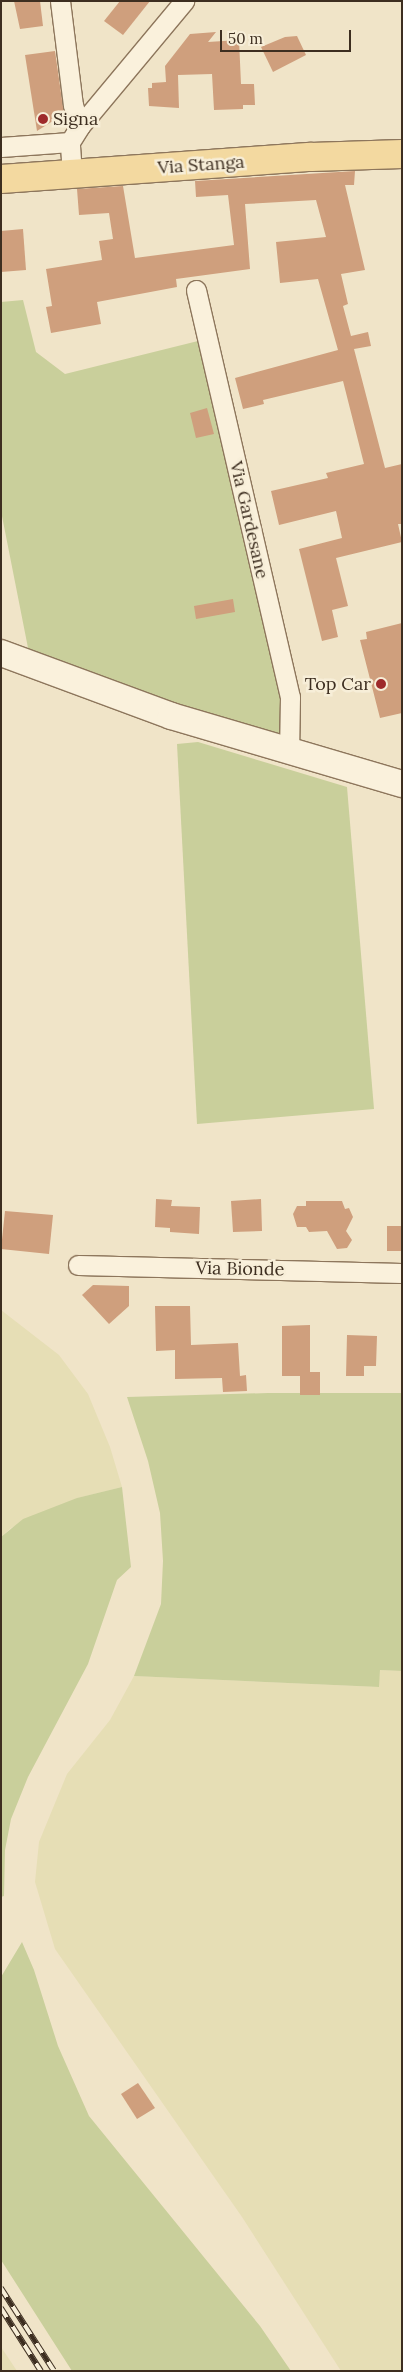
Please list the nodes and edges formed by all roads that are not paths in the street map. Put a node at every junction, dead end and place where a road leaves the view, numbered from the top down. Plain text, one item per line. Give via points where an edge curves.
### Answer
1 (60, 1) edge
2 (184, 1) edge
3 (80, 126) junction
4 (70, 142) junction
5 (1, 148) edge
6 (402, 154) edge
7 (72, 174) junction
8 (1, 178) edge
9 (196, 290) dead end
10 (1, 653) edge
11 (289, 752) junction
12 (402, 784) edge
13 (78, 1265) dead end
14 (402, 1273) edge

1 - 3 street via 73,105
2 - 3 street
3 - 4 street
4 - 5 street
4 - 7 street
6 - 7 main road, Via Stanga via 311,157
7 - 8 main road, Via Stanga
9 - 11 street, Via Gardesane via 290,697
10 - 11 main road via 170,716
11 - 12 main road
13 - 14 street, Via Bionde

